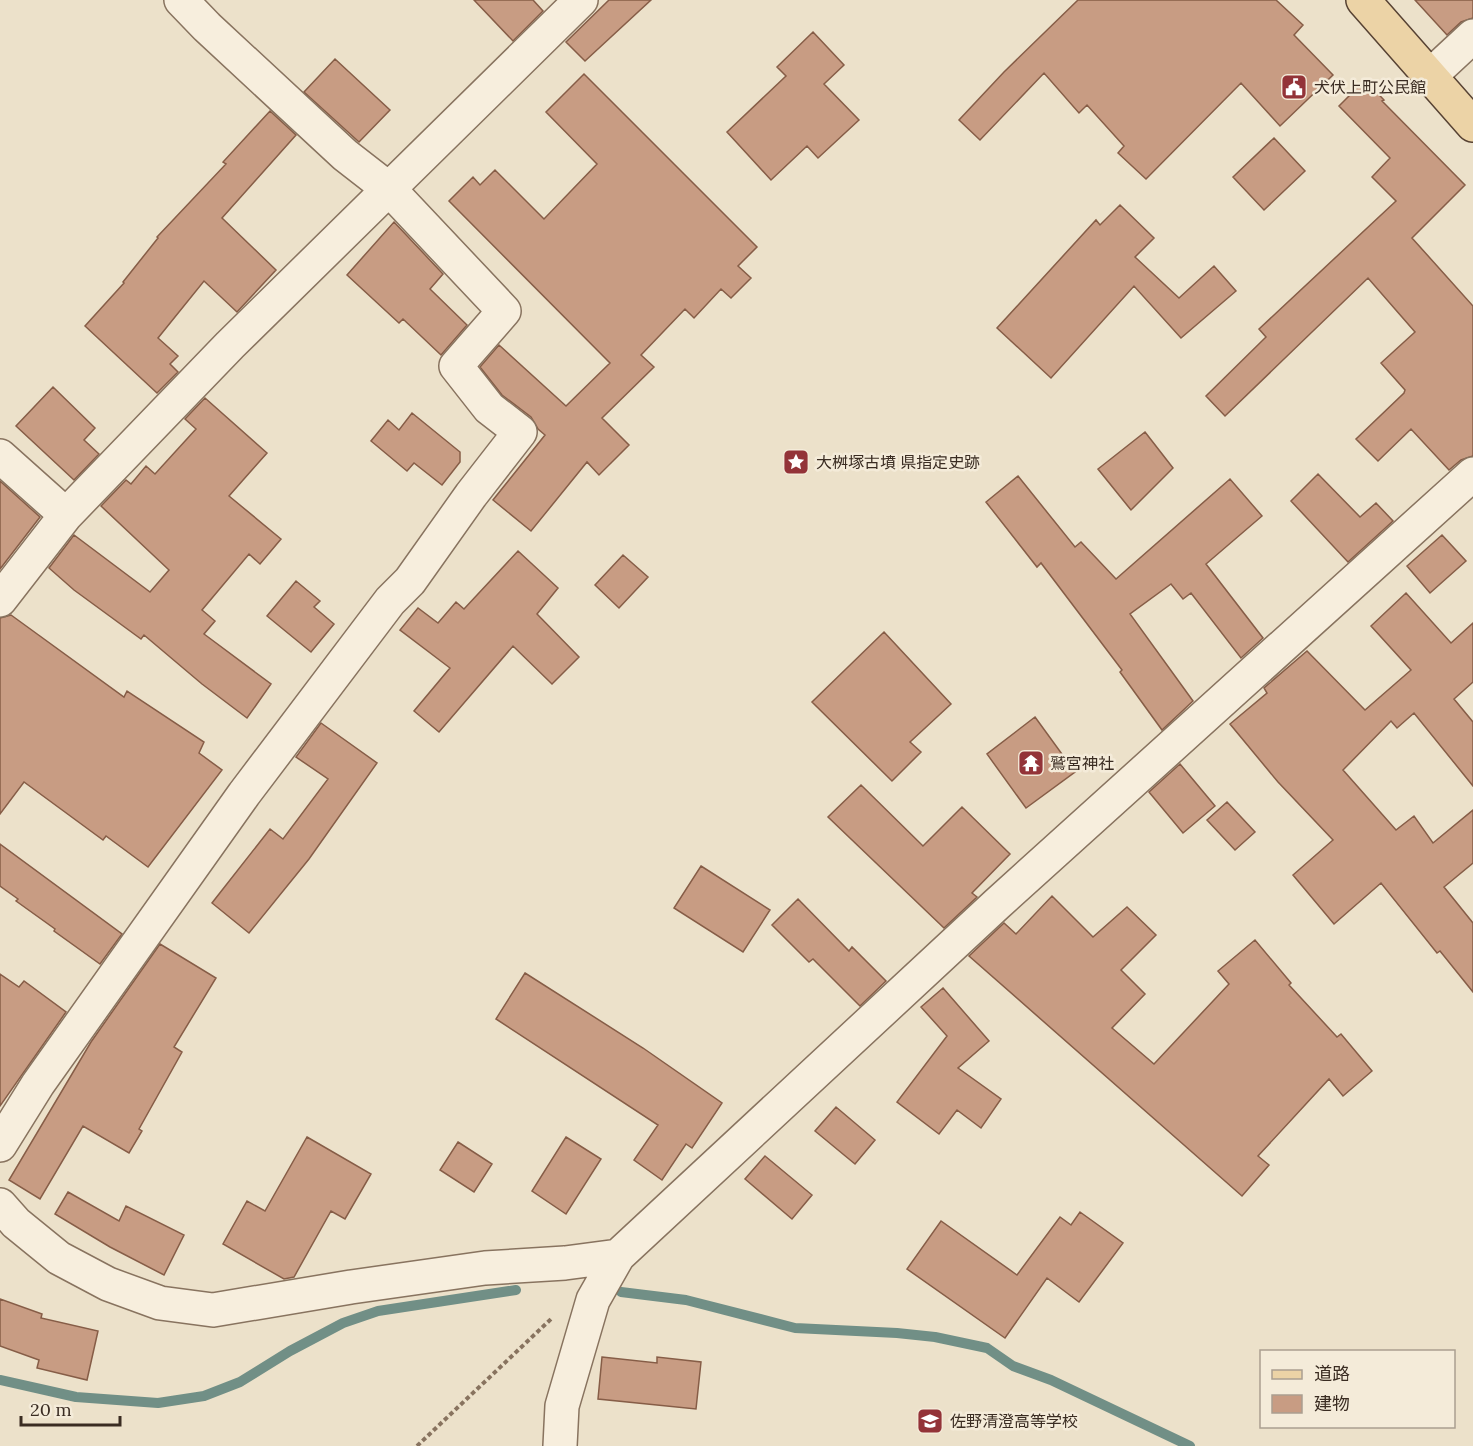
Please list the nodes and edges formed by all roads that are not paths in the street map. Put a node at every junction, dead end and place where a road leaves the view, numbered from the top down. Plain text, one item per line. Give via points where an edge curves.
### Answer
1 (181, 0) edge
2 (581, 0) edge
3 (1363, 0) edge
4 (1473, 36) edge
5 (1430, 76) junction
6 (1473, 125) edge
7 (390, 190) junction
8 (0, 456) edge
9 (1473, 474) edge
10 (66, 515) junction
11 (0, 600) edge
12 (0, 1145) edge
13 (0, 1205) edge
14 (618, 1256) junction
15 (560, 1446) edge

1 - 7 street via 345,155
2 - 7 street
3 - 5 main road
4 - 5 street
5 - 6 main road
7 - 10 street via 230,345
7 - 12 street via 504,311 456,366 489,408 520,432 244,794 38,1084
8 - 10 street
9 - 14 street via 988,912
10 - 11 street
13 - 14 street via 16,1224 59,1258 108,1284 160,1303 213,1310 485,1268
14 - 15 street via 593,1300 562,1406

